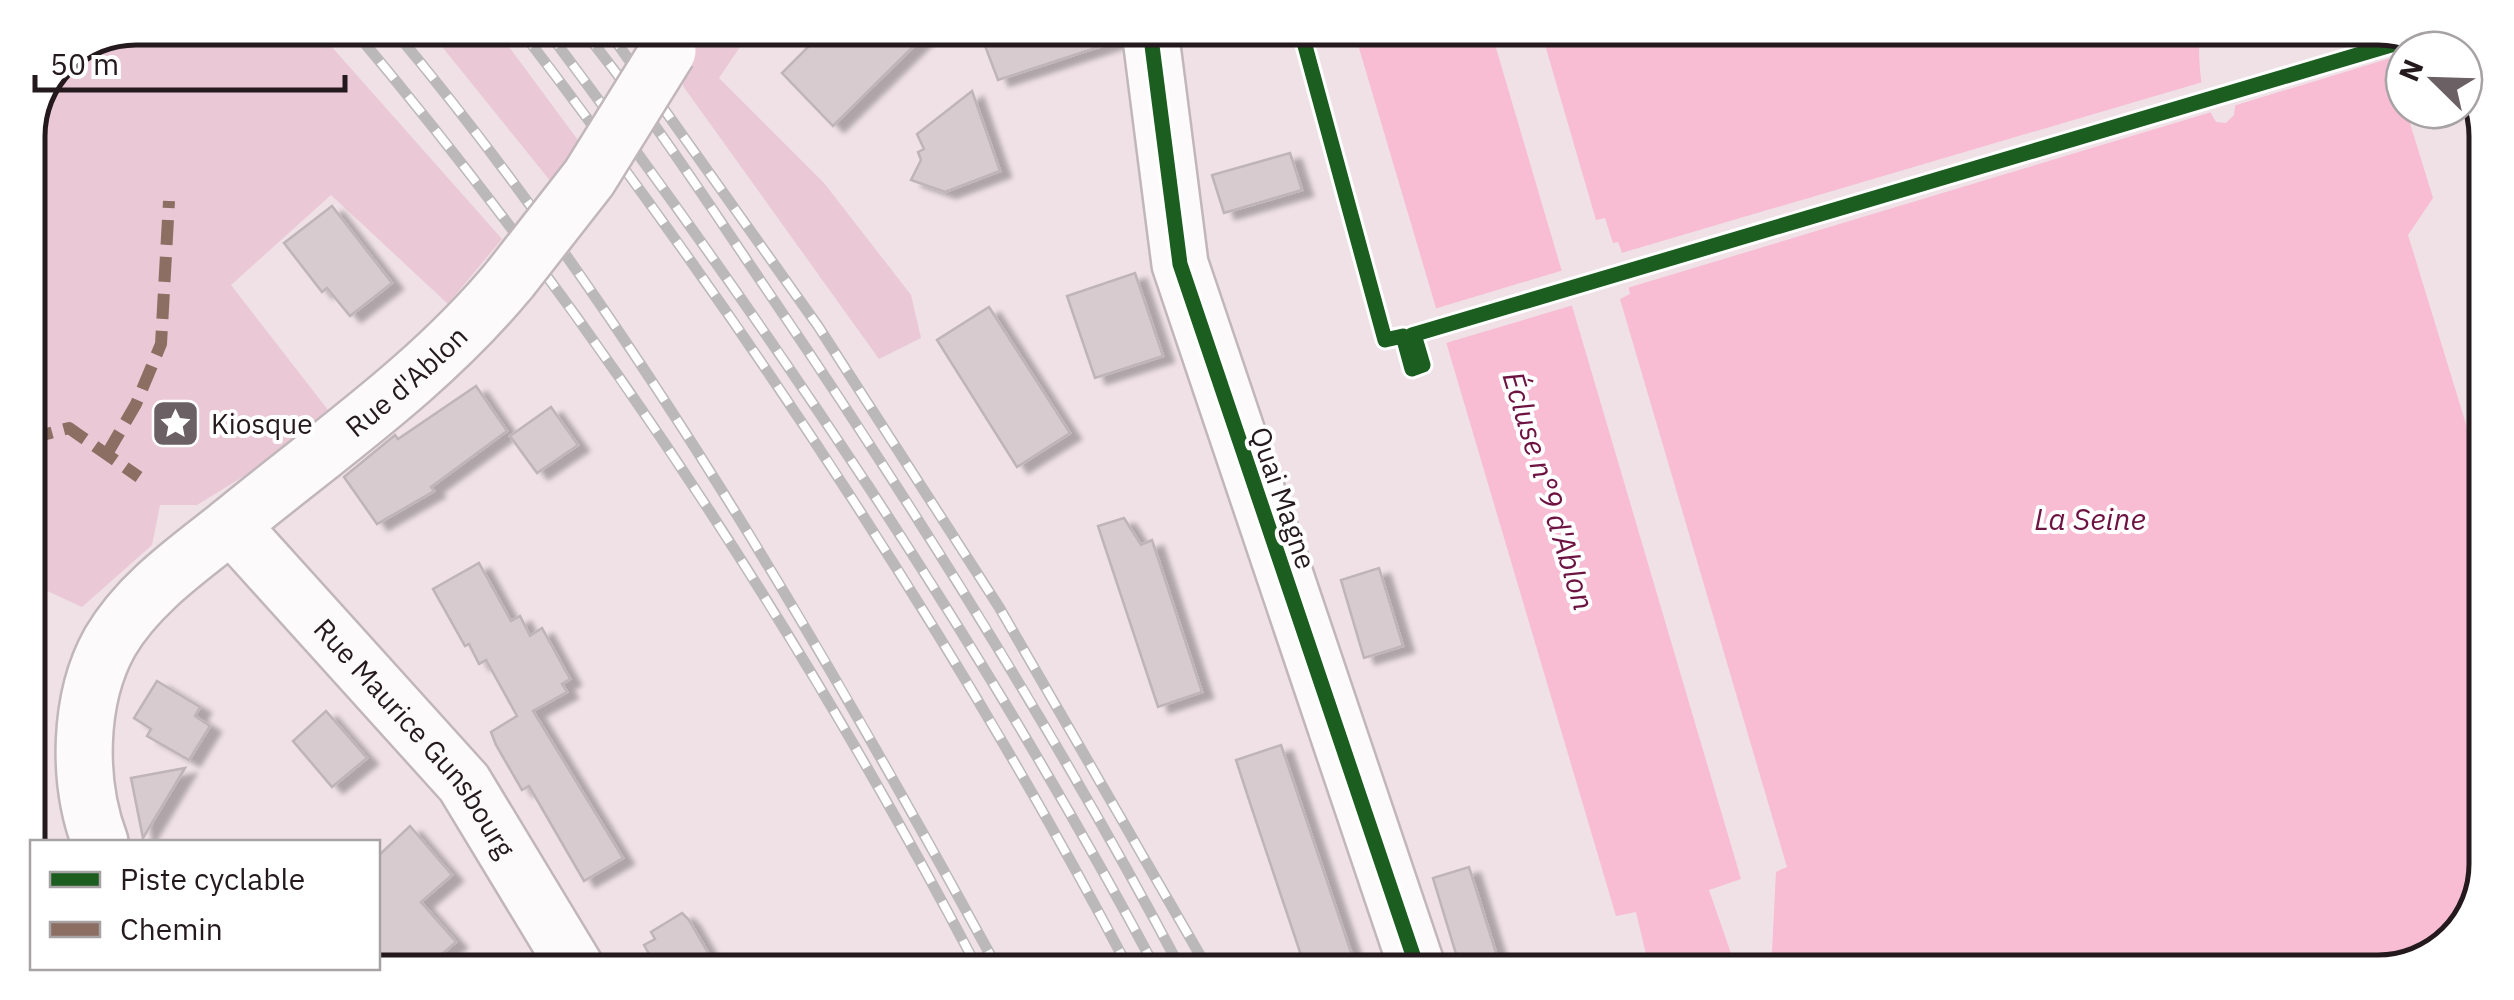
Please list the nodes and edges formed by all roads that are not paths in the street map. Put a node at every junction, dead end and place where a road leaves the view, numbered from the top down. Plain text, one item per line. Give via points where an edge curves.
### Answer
1 (668, 45) edge
2 (1152, 45) edge
3 (231, 525) junction
4 (100, 840) edge
5 (568, 955) edge
6 (1413, 955) edge

1 - 3 street, Rue d'Ablon, bridge via 590,178 463,336
2 - 6 street, Quai Magne via 1180,264
3 - 4 street, Rue d'Ablon via 126,617 96,673 85,756
3 - 5 street, Rue Maurice Gunsbourg via 455,772

